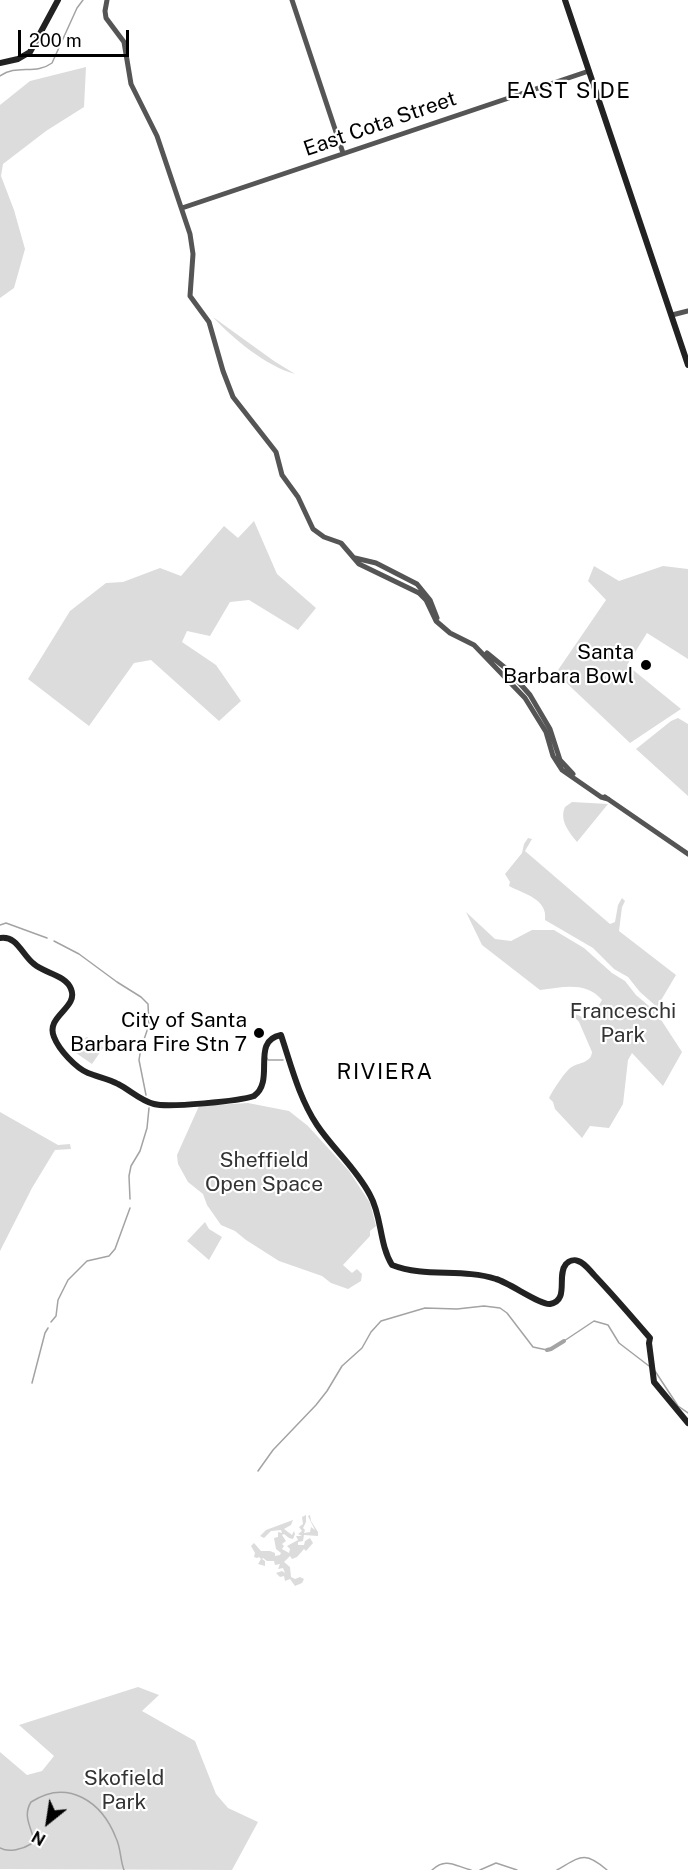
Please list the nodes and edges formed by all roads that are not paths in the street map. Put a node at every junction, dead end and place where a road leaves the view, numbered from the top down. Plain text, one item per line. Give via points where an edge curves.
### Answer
1 (58, 0) edge
2 (107, 0) edge
3 (292, 0) edge
4 (565, 0) edge
5 (0, 63) edge
6 (589, 71) junction
7 (344, 153) junction
8 (182, 208) junction
9 (688, 311) edge
10 (672, 315) junction
11 (688, 365) edge
12 (443, 627) junction
13 (608, 799) junction
14 (688, 855) edge
15 (0, 938) edge
16 (688, 1423) edge

1 - 5 main road via 30,52
2 - 8 street via 106,18 124,42 132,84 151,120
3 - 7 street
4 - 6 main road
6 - 7 street, East Cota Street
6 - 10 main road
7 - 8 street, East Cota Street
8 - 12 street via 193,254 190,296 209,322 231,393 276,452 282,475 313,529 341,543 354,558 376,563 417,584 429,598
9 - 10 street
10 - 11 main road
12 - 13 street via 474,645 525,698 546,732 562,770
12 - 13 street via 471,638 509,671 546,721 562,765
13 - 14 street
15 - 16 main road via 13,940 35,966 70,987 71,1001 52,1031 75,1064 152,1104 254,1096 263,1085 266,1044 281,1035 313,1119 349,1163 373,1201 392,1265 426,1272 481,1275 548,1304 560,1296 564,1268 570,1261 579,1261 615,1295 650,1338 654,1382

